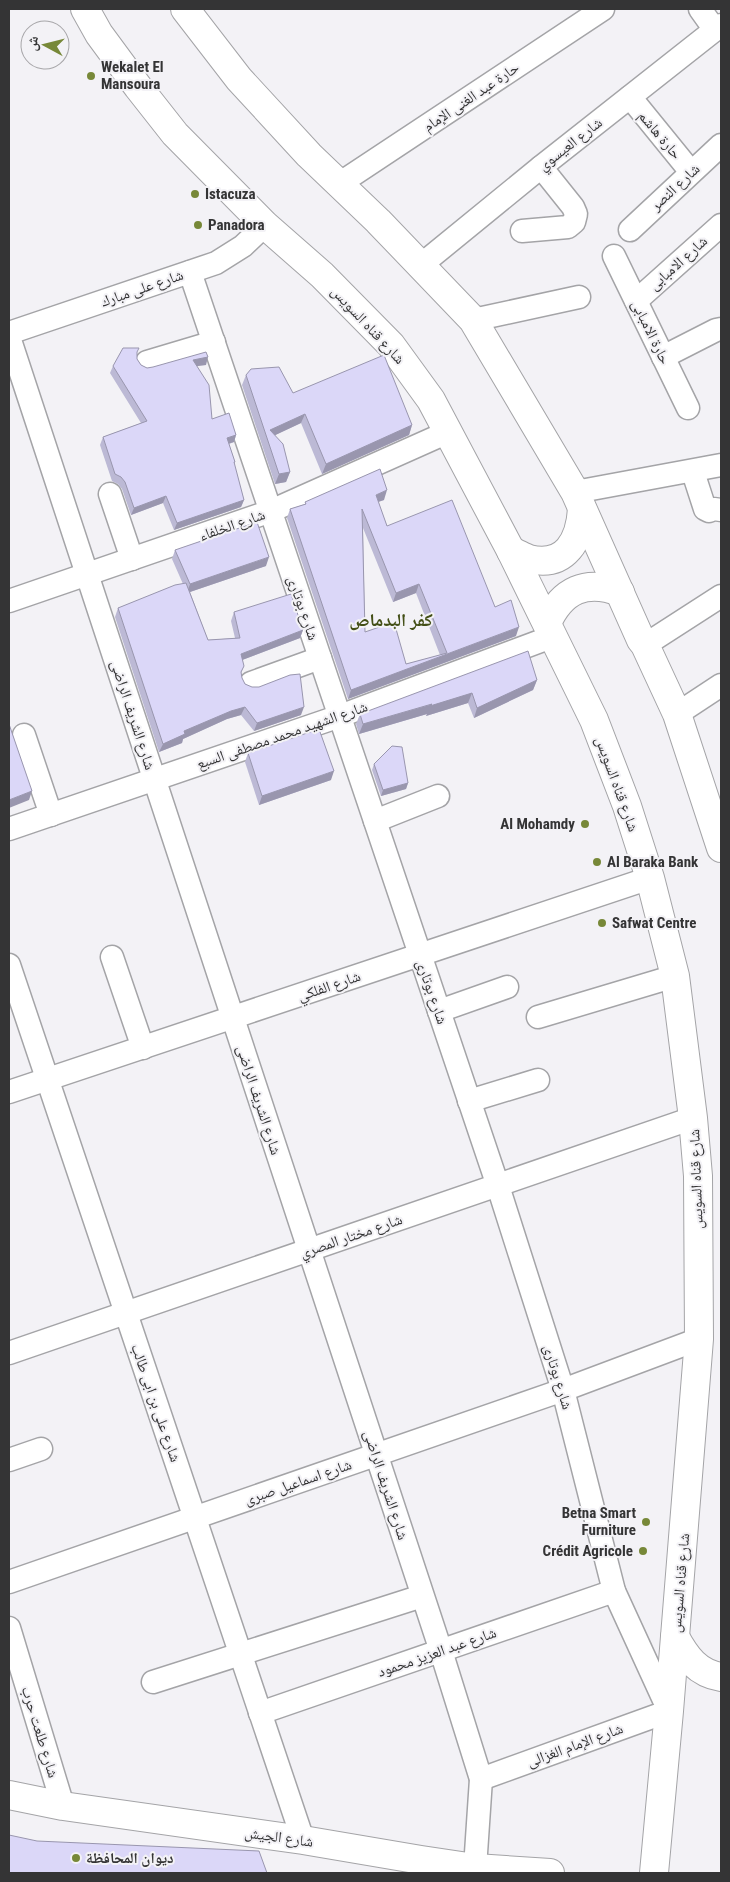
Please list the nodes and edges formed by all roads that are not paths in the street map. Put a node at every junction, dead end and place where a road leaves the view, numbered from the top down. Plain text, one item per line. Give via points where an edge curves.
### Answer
1 (85, 9) edge
2 (185, 9) edge
3 (603, 9) edge
4 (700, 9) edge
5 (718, 28) edge
6 (630, 98) junction
7 (721, 145) edge
8 (541, 167) junction
9 (691, 172) junction
10 (339, 184) junction
11 (265, 225) junction
12 (721, 225) edge
13 (630, 230) dead end
14 (522, 231) dead end
15 (614, 256) dead end
16 (421, 265) junction
17 (190, 272) junction
18 (579, 297) dead end
19 (636, 301) junction
20 (473, 320) junction
21 (721, 330) edge
22 (9, 333) edge
23 (9, 337) edge
24 (214, 342) junction
25 (663, 357) junction
26 (147, 362) dead end
27 (688, 408) dead end
28 (448, 432) junction
29 (721, 465) edge
30 (693, 472) junction
31 (110, 494) dead end
32 (579, 500) junction
33 (720, 509) edge
34 (271, 512) junction
35 (511, 550) junction
36 (132, 559) junction
37 (87, 574) junction
38 (620, 592) junction
39 (721, 596) edge
40 (9, 601) edge
41 (551, 630) junction
42 (645, 645) junction
43 (320, 658) junction
44 (251, 683) dead end
45 (721, 685) edge
46 (677, 714) junction
47 (340, 716) junction
48 (24, 736) dead end
49 (154, 779) junction
50 (438, 796) dead end
51 (51, 815) junction
52 (375, 821) junction
53 (9, 829) edge
54 (721, 848) edge
55 (650, 878) junction
56 (420, 955) junction
57 (112, 957) dead end
58 (9, 965) edge
59 (676, 976) junction
60 (507, 987) dead end
61 (439, 1011) junction
62 (538, 1017) dead end
63 (233, 1018) junction
64 (143, 1048) junction
65 (47, 1080) junction
66 (538, 1080) dead end
67 (9, 1092) edge
68 (469, 1101) junction
69 (694, 1118) junction
70 (498, 1186) junction
71 (309, 1251) junction
72 (126, 1313) junction
73 (699, 1339) junction
74 (9, 1353) edge
75 (563, 1390) junction
76 (41, 1449) dead end
77 (376, 1456) junction
78 (9, 1460) edge
79 (195, 1518) junction
80 (9, 1582) edge
81 (614, 1592) junction
82 (422, 1596) junction
83 (9, 1628) edge
84 (675, 1636) junction
85 (440, 1651) junction
86 (240, 1654) junction
87 (721, 1677) edge
88 (153, 1682) dead end
89 (669, 1712) junction
90 (260, 1713) junction
91 (480, 1779) junction
92 (9, 1795) edge
93 (63, 1806) junction
94 (303, 1840) junction
95 (481, 1870) edge
96 (550, 1873) edge
97 (654, 1873) edge

1 - 11 main road, شارع قناه السويس via 132,80 175,134
2 - 10 main road via 239,79
3 - 10 street, حارة عبد الغنى الإمام
4 - 5 street
5 - 6 street, شارع العيسوي
6 - 8 street, شارع العيسوي
6 - 9 street, حارة هاشم
7 - 9 street, شارع النصر
8 - 14 street via 573,207 576,214 574,222 568,227
8 - 16 street, شارع العيسوي
9 - 13 street, شارع النصر
10 - 16 main road
11 - 17 street, شارع على مبارك via 243,246 216,263
11 - 28 main road, شارع قناه السويس via 322,275 391,345 431,400
12 - 19 street, شارع الامبابى
15 - 19 street, حارة الامبابى
16 - 20 main road
17 - 22 street, شارع على مبارك
17 - 24 street, شارع بوتارى
18 - 20 street
19 - 25 street, حارة الامبابى
20 - 32 main road
21 - 25 street
23 - 37 street, شارع الشريف الراضى
24 - 26 street
24 - 34 street, شارع بوتارى
25 - 27 street, حارة الامبابى
28 - 34 street, شارع الخلفاء
28 - 35 main road, شارع قناه السويس
29 - 30 street
30 - 32 street
30 - 33 street via 705,508 709,511
31 - 36 street
32 - 35 main road via 581,526 575,542 563,554 546,561 528,559
32 - 38 main road
34 - 36 street, شارع الخلفاء
34 - 43 street, شارع بوتارى
35 - 41 main road, شارع قناه السويس
36 - 37 street, شارع الخلفاء
37 - 40 street, شارع الخلفاء
37 - 49 street, شارع الشريف الراضى
38 - 41 main road via 595,586 570,592 552,611
38 - 42 main road
39 - 42 street
41 - 47 street, شارع الشهيد محمد مصطفى السبع
41 - 55 main road, شارع قناه السويس via 594,720
42 - 46 main road
43 - 44 street
43 - 47 street, شارع بوتارى
45 - 46 street
46 - 54 main road
47 - 49 street, شارع الشهيد محمد مصطفى السبع
47 - 52 street, شارع بوتارى
48 - 51 street
49 - 51 street, شارع الشهيد محمد مصطفى السبع
49 - 63 street, شارع الشريف الراضى
50 - 52 street
51 - 53 street, شارع الشهيد محمد مصطفى السبع
52 - 56 street, شارع بوتارى
55 - 56 street, شارع الفلكي
55 - 59 main road, شارع قناه السويس
56 - 61 street, شارع بوتارى
56 - 63 street, شارع الفلكي
57 - 64 street
58 - 65 street, شارع على بن ابى طالب
59 - 62 street
59 - 69 main road, شارع قناه السويس
60 - 61 street
61 - 68 street, شارع بوتارى
63 - 64 street, شارع الفلكي
63 - 71 street, شارع الشريف الراضى
64 - 65 street, شارع الفلكي
65 - 67 street, شارع الفلكي
65 - 72 street, شارع على بن ابى طالب
66 - 68 street
68 - 70 street, شارع بوتارى
69 - 70 street, شارع مختار المصري
69 - 73 main road, شارع قناه السويس via 698,1176
70 - 71 street, شارع مختار المصري
70 - 75 street, شارع بوتارى
71 - 72 street, شارع مختار المصري
71 - 77 street, شارع الشريف الراضى
72 - 74 street, شارع مختار المصري
72 - 79 street, شارع على بن ابى طالب
73 - 75 street, شارع اسماعيل صبرى
73 - 84 main road, شارع قناه السويس
75 - 77 street, شارع اسماعيل صبرى
75 - 81 street, شارع بوتارى
76 - 78 street
77 - 79 street, شارع اسماعيل صبرى
77 - 82 street, شارع الشريف الراضى
79 - 80 street, شارع اسماعيل صبرى
79 - 86 street, شارع على بن ابى طالب
81 - 85 street, شارع عبد العزيز محمود
81 - 89 street, شارع بوتارى
82 - 85 street, شارع الشريف الراضى
82 - 86 street
83 - 93 street, شارع طلعت حرب
84 - 87 main road via 696,1667
84 - 89 main road, شارع قناه السويس
85 - 90 street, شارع عبد العزيز محمود
85 - 91 street, شارع الشريف الراضى
86 - 88 street
86 - 90 street, شارع على بن ابى طالب
89 - 91 street, شارع الإمام الغزالى
89 - 97 main road, شارع قناه السويس
90 - 94 street, شارع على بن ابى طالب
91 - 95 street, شارع الشريف الراضى
92 - 93 main road, شارع الجيش
93 - 94 main road, شارع الجيش
94 - 95 main road, شارع الجيش
95 - 96 main road, شارع الجيش

